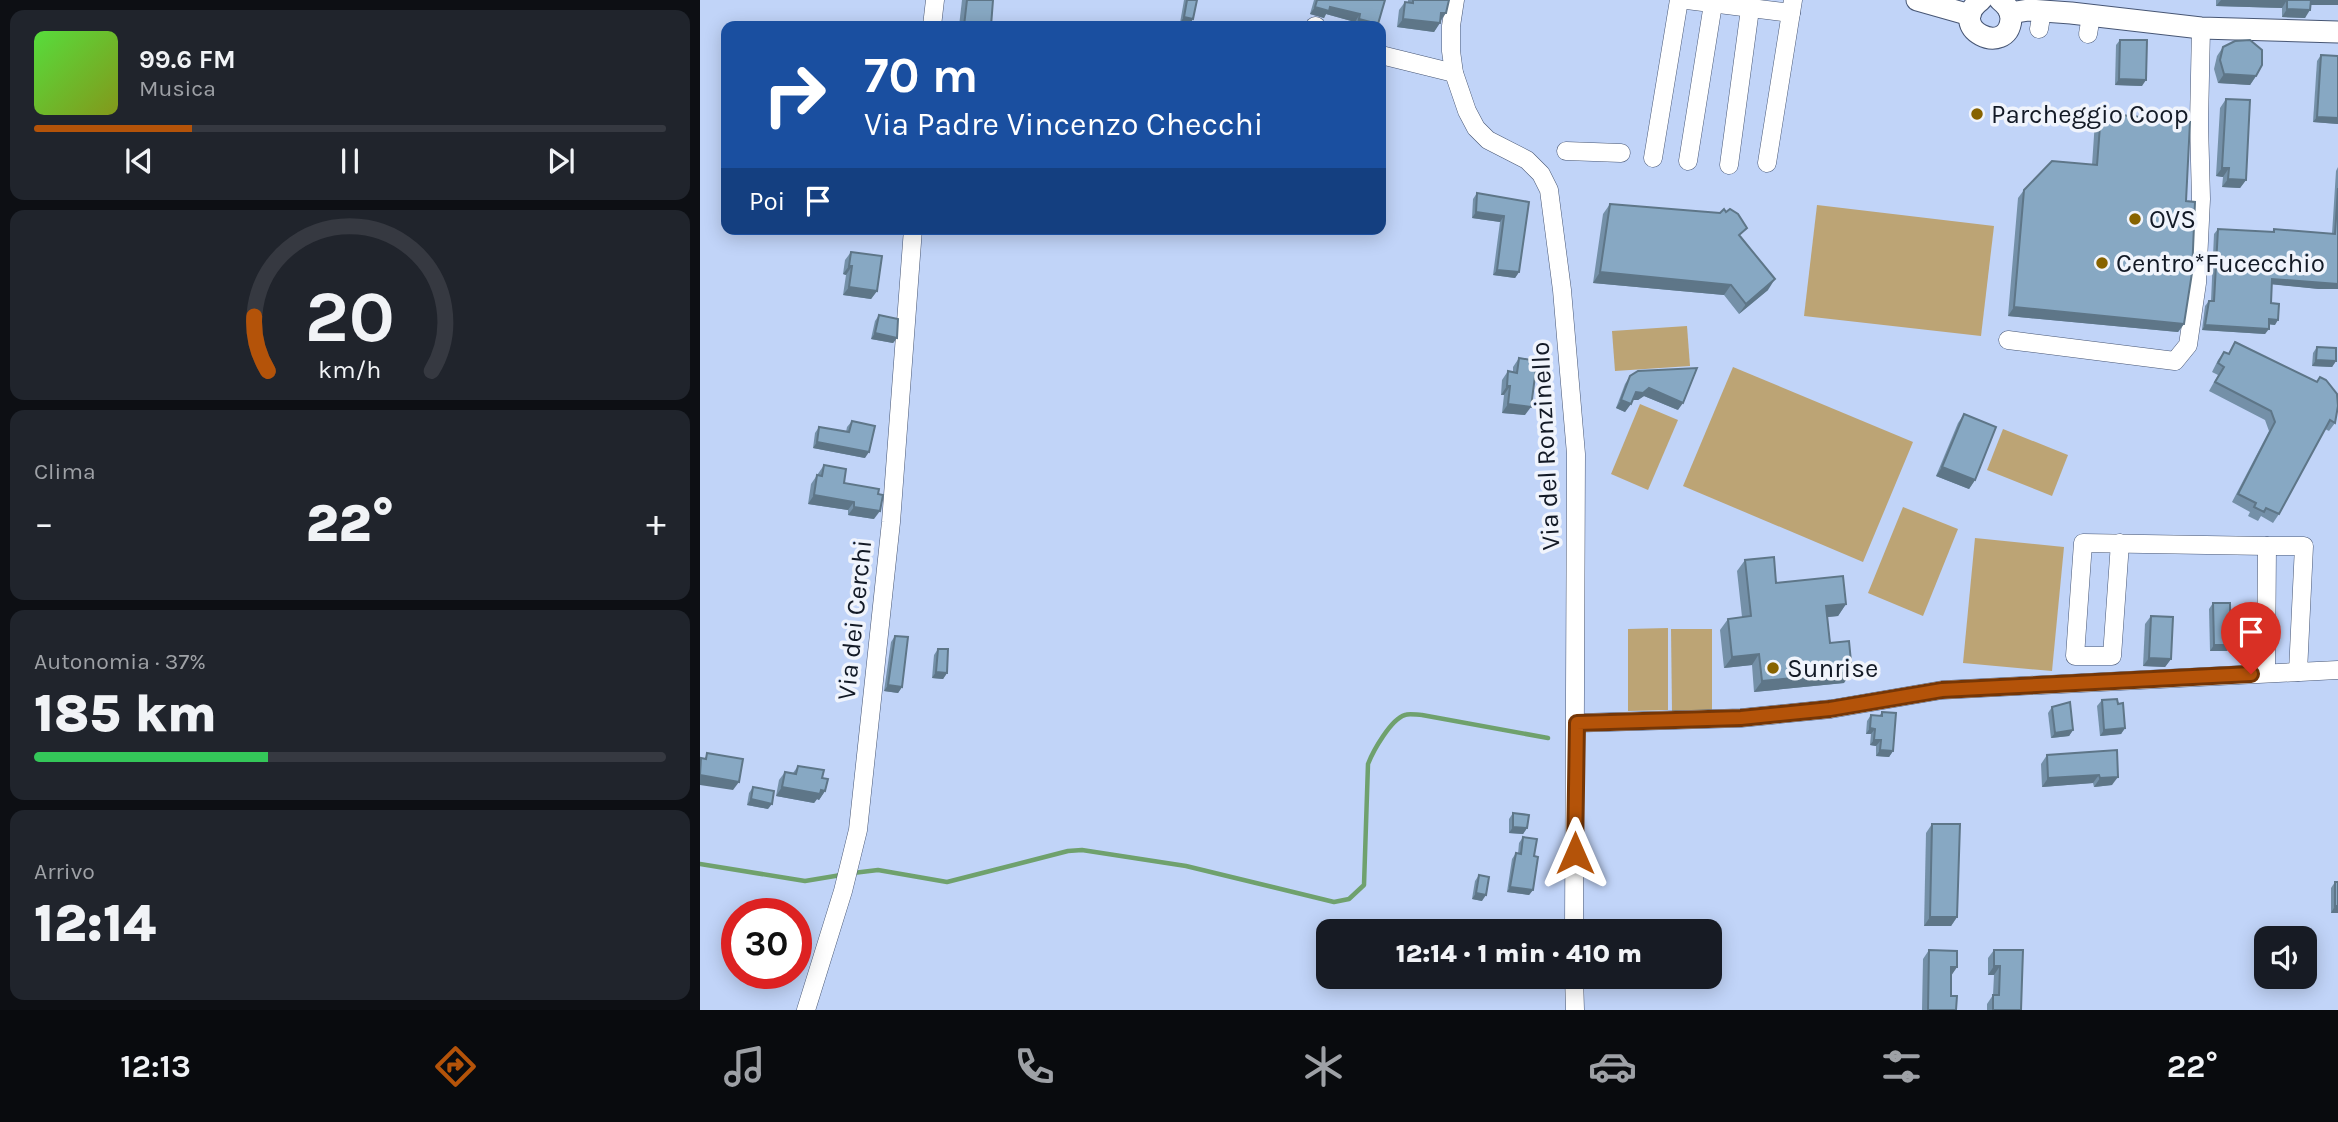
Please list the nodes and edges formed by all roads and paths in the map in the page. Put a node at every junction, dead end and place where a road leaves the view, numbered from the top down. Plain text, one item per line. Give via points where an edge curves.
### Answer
1 (935, 0) edge
2 (1455, 0) edge
3 (1679, 0) edge
4 (1687, 0) edge
5 (1917, 0) edge
6 (1713, 4) junction
7 (1792, 6) edge
8 (2005, 6) edge
9 (1975, 7) edge
10 (1750, 9) junction
11 (933, 21) edge
12 (2201, 28) junction
13 (2338, 33) edge
14 (1386, 56) edge
15 (1454, 73) junction
16 (1566, 151) dead end
17 (1621, 153) dead end
18 (1654, 158) dead end
19 (1688, 162) dead end
20 (1767, 163) dead end
21 (1729, 165) dead end
22 (913, 235) edge
23 (2008, 340) dead end
24 (2120, 543) junction
25 (2267, 546) junction
26 (2338, 670) edge
27 (2298, 672) junction
28 (2266, 673) junction
29 (1577, 723) junction
30 (1574, 919) edge
31 (1574, 989) edge
32 (806, 1010) edge
33 (1574, 1010) edge

1 - 11 street
2 - 15 street, Via del Ronzinello via 1451,26
3 - 18 street
4 - 6 street
5 - 9 main road
6 - 10 street
6 - 19 street
7 - 10 street
7 - 20 street
8 - 9 main road via 2011,20 2006,32 1993,38 1975,32 1970,21
8 - 12 main road via 2041,20
10 - 21 street
12 - 13 main road
12 - 23 street via 2202,199 2188,345 2175,361
14 - 15 street
15 - 29 street, Via del Ronzinello via 1476,128 1488,140 1527,160 1549,190 1576,454
16 - 17 street
22 - 32 street, Via dei Cerchi via 891,522 858,830
24 - 24 street via 2083,543 2076,656 2112,656
24 - 25 street
25 - 27 street via 2304,546
25 - 28 street
26 - 27 street
27 - 28 street
28 - 29 street via 1942,690 1741,718
29 - 30 street, Via del Ronzinello
31 - 33 street

